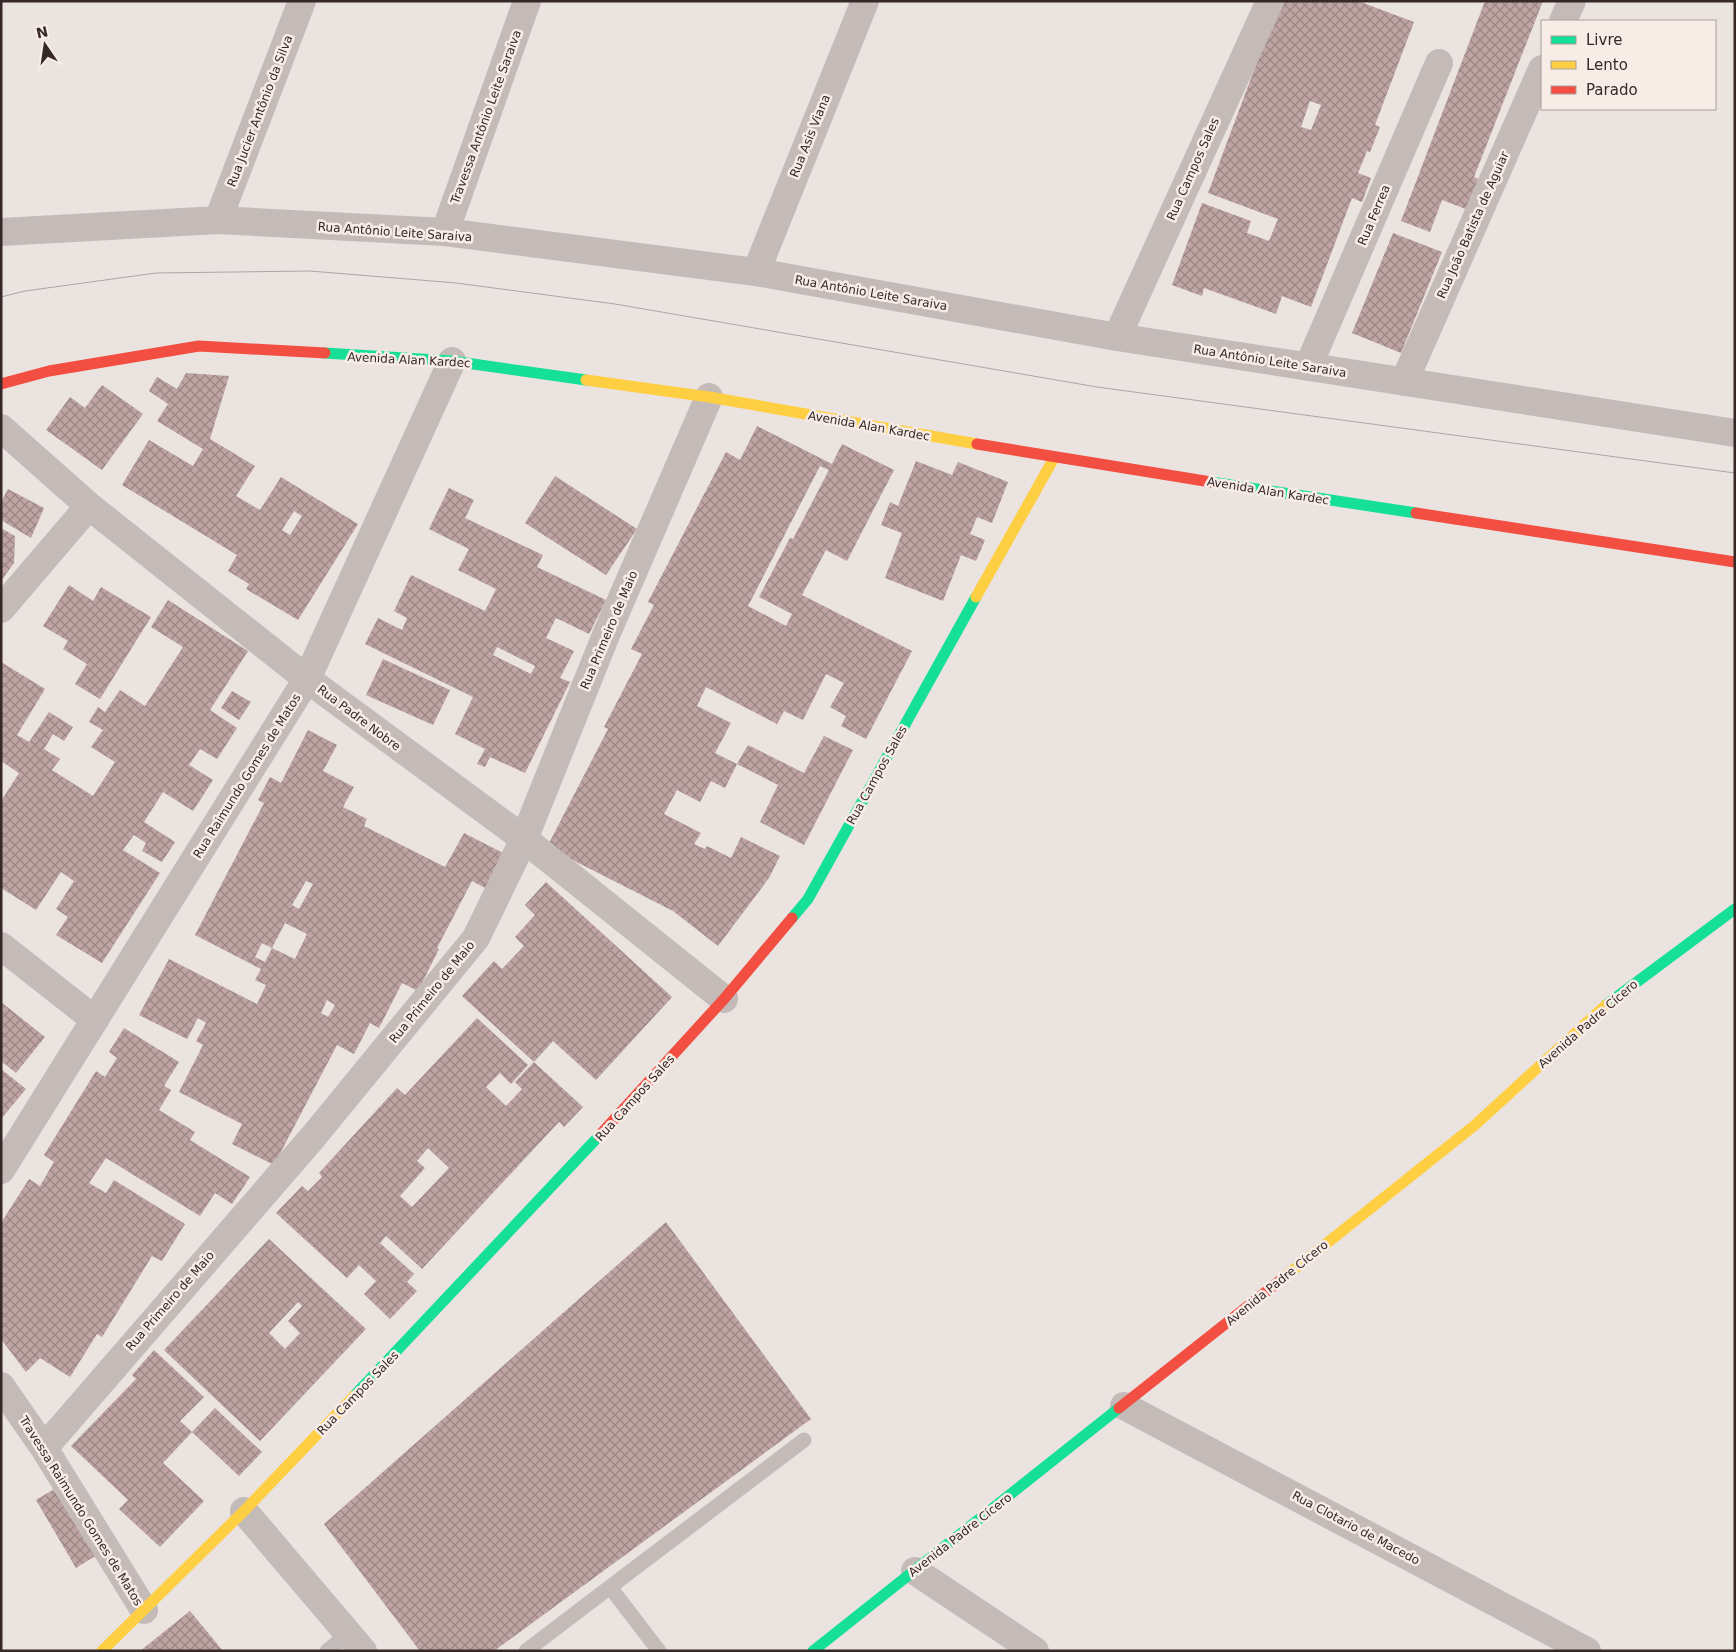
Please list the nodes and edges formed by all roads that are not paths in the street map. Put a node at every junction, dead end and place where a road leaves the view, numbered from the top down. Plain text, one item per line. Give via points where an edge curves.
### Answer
1 (302, 1) edge
2 (526, 1) edge
3 (865, 1) edge
4 (1270, 1) edge
5 (1572, 1) edge
6 (1563, 20) edge
7 (1439, 63) dead end
8 (1541, 71) edge
9 (218, 220) junction
10 (1, 232) edge
11 (444, 232) junction
12 (756, 272) junction
13 (1117, 338) junction
14 (452, 361) junction
15 (1308, 367) junction
16 (1404, 382) junction
17 (1, 384) edge
18 (709, 397) junction
19 (1, 428) edge
20 (1735, 433) edge
21 (1054, 458) junction
22 (89, 506) junction
23 (1735, 562) edge
24 (1, 609) edge
25 (307, 679) junction
26 (524, 839) junction
27 (1735, 909) edge
28 (1, 946) edge
29 (724, 999) junction
30 (95, 1020) junction
31 (1, 1170) edge
32 (1, 1386) edge
33 (1124, 1406) junction
34 (804, 1440) dead end
35 (44, 1448) junction
36 (244, 1511) junction
37 (915, 1571) junction
38 (610, 1587) junction
39 (144, 1610) junction
40 (356, 1642) edge
41 (102, 1651) edge
42 (327, 1651) edge
43 (526, 1651) edge
44 (659, 1651) edge
45 (813, 1651) edge
46 (1035, 1651) edge
47 (1588, 1651) edge

1 - 9 street, Rua Jucier Antônio da Silva
2 - 11 street, Travessa Antônio Leite Saraiva
3 - 12 street, Rua Asis Viana
4 - 13 street, Rua Campos Sales
5 - 6 street
7 - 15 street, Rua Ferrea
8 - 16 street, Rua João Batista de Aguiar
9 - 10 street, Rua Antônio Leite Saraiva
9 - 11 street, Rua Antônio Leite Saraiva
11 - 12 street, Rua Antônio Leite Saraiva
12 - 13 street, Rua Antônio Leite Saraiva
13 - 15 street, Rua Antônio Leite Saraiva
14 - 17 street, Avenida Alan Kardec via 199,346 49,371
14 - 18 street, Avenida Alan Kardec
14 - 25 street, Rua Raimundo Gomes de Matos
15 - 16 street, Rua Antônio Leite Saraiva
16 - 20 street, Rua Antônio Leite Saraiva
18 - 21 street, Avenida Alan Kardec
18 - 26 street, Rua Primeiro de Maio via 606,635
19 - 22 street, Rua Padre Nobre
21 - 23 street, Avenida Alan Kardec
21 - 29 street, Rua Campos Sales via 808,899
22 - 24 street
22 - 25 street, Rua Padre Nobre
25 - 26 street, Rua Padre Nobre
25 - 30 street, Rua Raimundo Gomes de Matos
26 - 29 street, Rua Padre Nobre
26 - 35 street, Rua Primeiro de Maio via 476,938 313,1137
27 - 33 street, Avenida Padre Cícero via 1616,996 1475,1125
28 - 30 street
29 - 36 street, Rua Campos Sales via 548,1193
30 - 31 street, Rua Raimundo Gomes de Matos
32 - 35 street, Travessa Raimundo Gomes de Matos
33 - 37 street, Avenida Padre Cícero
33 - 47 street, Rua Clotario de Macedo
34 - 38 lane
35 - 39 street, Travessa Raimundo Gomes de Matos
36 - 39 street, Rua Campos Sales
36 - 40 street
37 - 45 street, Avenida Padre Cícero
37 - 46 street
38 - 43 lane
38 - 44 lane
39 - 41 street, Rua Campos Sales
40 - 42 lane

